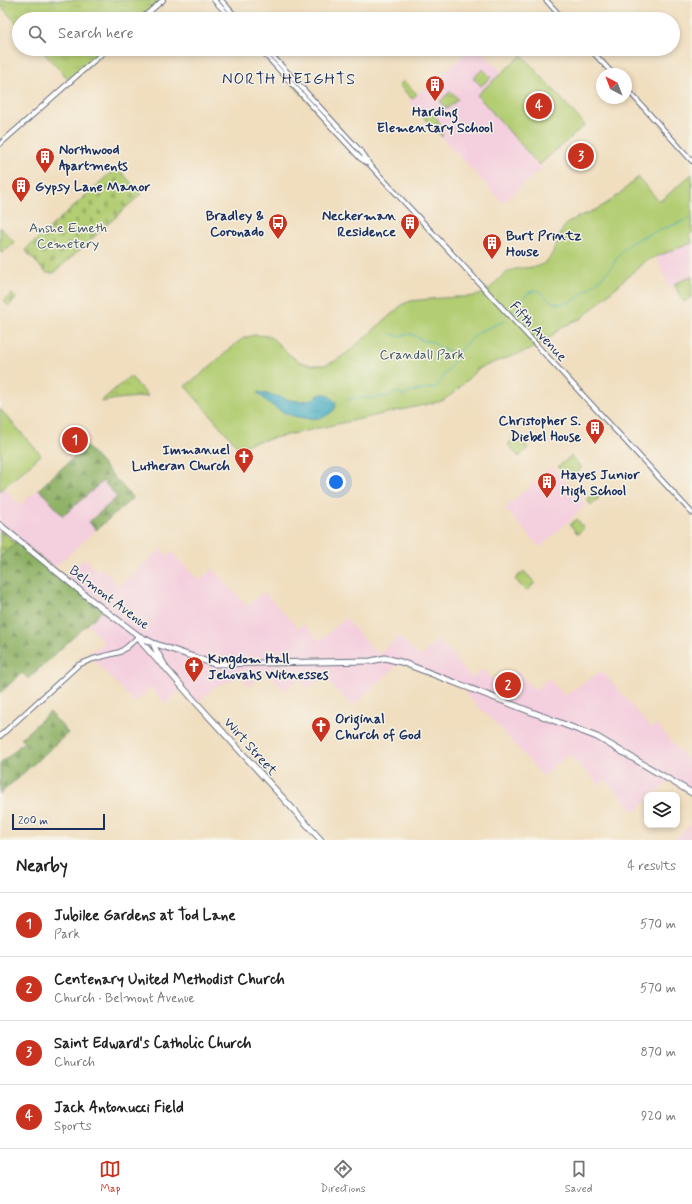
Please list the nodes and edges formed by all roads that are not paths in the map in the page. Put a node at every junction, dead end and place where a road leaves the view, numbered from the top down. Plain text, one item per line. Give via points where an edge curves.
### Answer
1 (163, 0) edge
2 (214, 0) edge
3 (221, 0) edge
4 (546, 0) edge
5 (149, 12) edge
6 (225, 12) edge
7 (232, 12) edge
8 (557, 12) edge
9 (99, 56) edge
10 (266, 56) edge
11 (272, 56) edge
12 (596, 56) edge
13 (607, 68) edge
14 (632, 95) edge
15 (0, 144) edge
16 (692, 161) edge
17 (369, 164) junction
18 (692, 513) edge
19 (0, 525) edge
20 (139, 636) junction
21 (153, 643) junction
22 (165, 667) junction
23 (0, 736) edge
24 (692, 793) edge
25 (321, 840) edge

1 - 5 street
2 - 6 street
3 - 7 street
4 - 8 street
9 - 15 street
10 - 17 street, Fifth Avenue via 360,158
11 - 17 street, Fifth Avenue via 364,155
12 - 13 street
14 - 16 street
17 - 18 street, Fifth Avenue
19 - 20 main road, Belmont Avenue
20 - 21 main road, Belmont Avenue
20 - 22 main road, Wirt Street via 143,644
20 - 23 street via 120,652 78,665
21 - 22 main road, Wirt Street
21 - 24 main road, Belmont Avenue via 214,664 371,661 385,658 400,662 597,737
22 - 25 main road, Wirt Street

